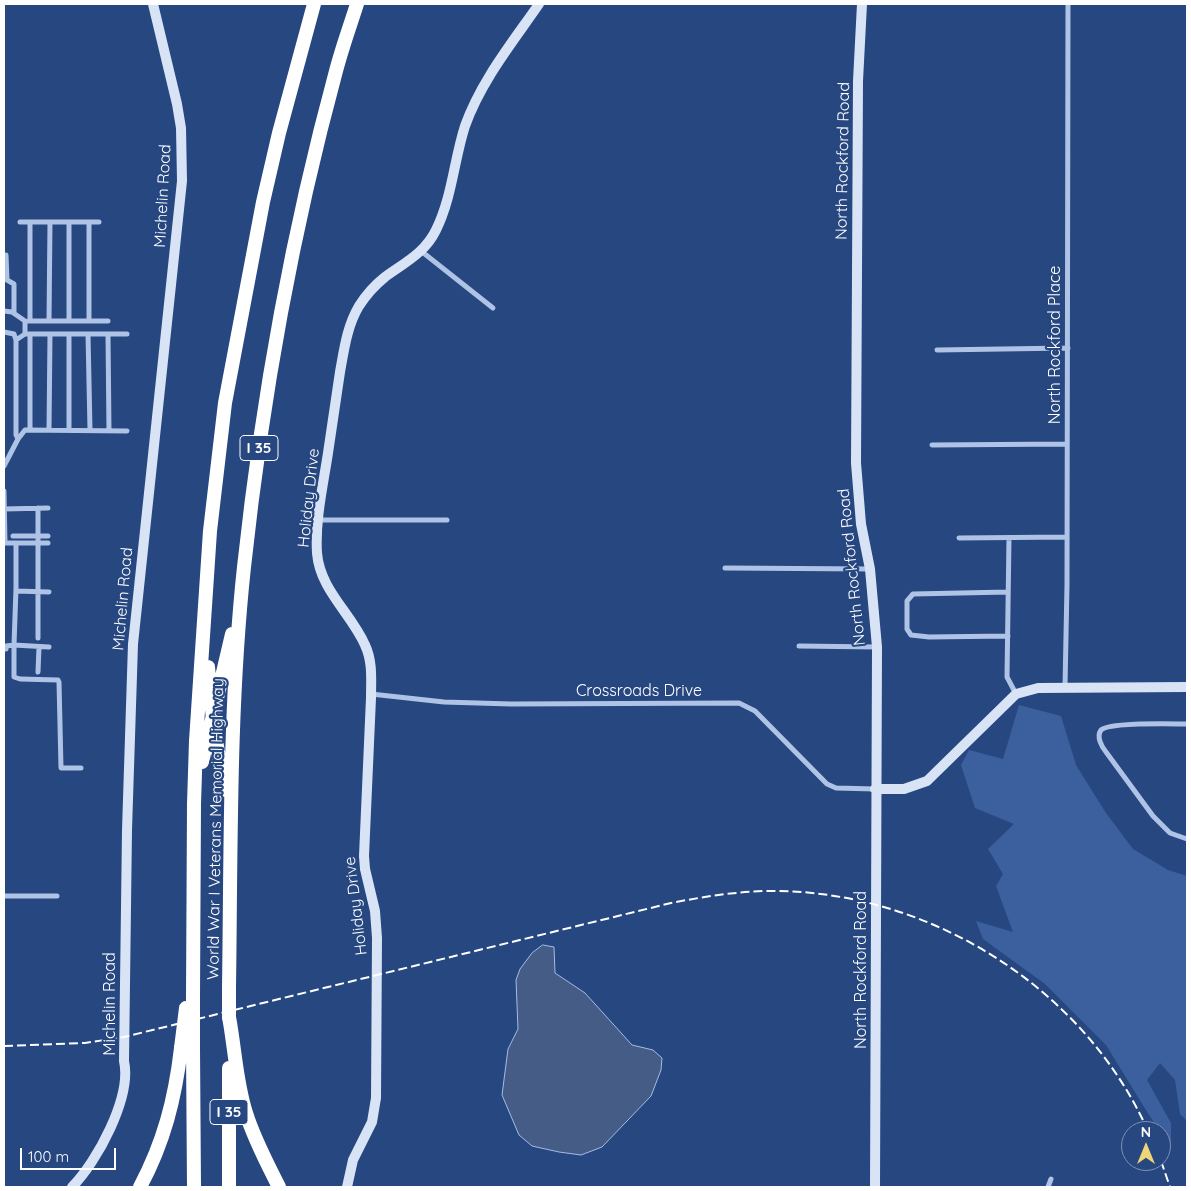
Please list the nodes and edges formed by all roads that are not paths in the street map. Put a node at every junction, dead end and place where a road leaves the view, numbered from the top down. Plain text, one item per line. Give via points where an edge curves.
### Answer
1 (153, 4) edge
2 (314, 4) edge
3 (357, 4) edge
4 (539, 4) edge
5 (862, 4) edge
6 (1068, 4) edge
7 (20, 222) dead end
8 (30, 222) junction
9 (50, 222) junction
10 (69, 222) junction
11 (89, 222) junction
12 (99, 222) dead end
13 (421, 251) junction
14 (6, 255) dead end
15 (494, 308) dead end
16 (4, 311) edge
17 (14, 314) junction
18 (69, 320) junction
19 (28, 321) junction
20 (49, 321) junction
21 (89, 321) junction
22 (108, 321) dead end
23 (4, 332) edge
24 (28, 334) junction
25 (50, 334) junction
26 (69, 334) junction
27 (88, 334) junction
28 (108, 334) junction
29 (127, 334) dead end
30 (16, 340) junction
31 (1068, 348) junction
32 (937, 350) dead end
33 (30, 430) junction
34 (49, 430) junction
35 (69, 430) junction
36 (90, 430) junction
37 (110, 430) junction
38 (127, 430) dead end
39 (18, 439) junction
40 (1067, 444) junction
41 (932, 445) dead end
42 (4, 466) edge
43 (4, 491) edge
44 (38, 508) junction
45 (48, 508) dead end
46 (4, 509) edge
47 (318, 520) junction
48 (447, 520) dead end
49 (4, 521) edge
50 (13, 536) dead end
51 (38, 536) junction
52 (48, 536) dead end
53 (1066, 537) junction
54 (959, 538) dead end
55 (1009, 538) junction
56 (38, 543) junction
57 (48, 543) dead end
58 (16, 544) junction
59 (725, 568) dead end
60 (244, 569) junction
61 (870, 569) junction
62 (207, 584) junction
63 (16, 591) junction
64 (39, 591) junction
65 (49, 592) dead end
66 (1008, 592) junction
67 (1008, 636) junction
68 (38, 638) dead end
69 (14, 645) junction
70 (39, 646) junction
71 (800, 646) dead end
72 (49, 647) dead end
73 (876, 647) junction
74 (4, 649) edge
75 (38, 672) dead end
76 (1065, 687) junction
77 (1187, 687) edge
78 (371, 694) junction
79 (1016, 694) junction
80 (213, 716) junction
81 (1187, 724) edge
82 (81, 768) dead end
83 (875, 789) junction
84 (194, 804) junction
85 (230, 814) junction
86 (1187, 839) edge
87 (4, 896) edge
88 (57, 896) dead end
89 (231, 1037) junction
90 (187, 1048) junction
91 (1051, 1179) dead end
92 (72, 1187) edge
93 (140, 1187) edge
94 (194, 1187) edge
95 (229, 1187) edge
96 (279, 1187) edge
97 (347, 1187) edge
98 (875, 1187) edge
99 (1048, 1187) edge

1 - 92 street, Michelin Road via 181,128 182,182 133,644 125,1067 113,1121 96,1156
2 - 62 highway, World War I Veterans Memorial Highway / I 35 via 263,202 233,353 216,478
3 - 60 highway, World War I Veterans Memorial Highway / I 35 via 322,124 295,245 268,392
4 - 13 street, Holiday Drive via 480,92 465,128 439,224
5 - 61 street, North Rockford Road via 858,81 856,463 861,524
6 - 31 street, North Rockford Place
7 - 8 street
8 - 9 street
8 - 19 street
9 - 10 street
9 - 20 street
10 - 11 street
10 - 18 street
11 - 12 street
11 - 21 street
13 - 15 street
13 - 47 street, Holiday Drive via 376,285 359,306 348,330
14 - 17 street via 7,280 14,284
16 - 17 street
17 - 19 street
18 - 20 street
18 - 21 street
19 - 20 street
19 - 24 street
21 - 22 street
23 - 30 street via 14,334
24 - 25 street
24 - 30 street
24 - 33 street
25 - 26 street
25 - 34 street
26 - 27 street
26 - 35 street
27 - 28 street
27 - 36 street
28 - 29 street
28 - 37 street
30 - 39 street
31 - 32 street
31 - 40 street, North Rockford Place
33 - 34 street
33 - 39 street via 25,430
34 - 35 street
35 - 36 street
36 - 37 street
37 - 38 street
39 - 42 street
40 - 41 street
40 - 53 street, North Rockford Place
43 - 46 street
44 - 45 street
44 - 46 street
44 - 51 street
46 - 49 street
47 - 48 street
47 - 78 street, Holiday Drive via 317,555 321,570 333,597 365,644 371,672
49 - 58 street via 5,543
50 - 51 street
51 - 52 street
51 - 56 street
53 - 55 street
53 - 76 street, North Rockford Place
54 - 55 street
55 - 66 street
56 - 57 street
56 - 58 street
56 - 64 street
58 - 63 street
59 - 61 street
60 - 80 highway
60 - 85 highway, World War I Veterans Memorial Highway / I 35
61 - 73 street, North Rockford Road
62 - 80 highway via 207,646
62 - 84 highway, World War I Veterans Memorial Highway / I 35
63 - 64 street
63 - 69 street
64 - 65 street
64 - 68 street
66 - 67 street
66 - 67 street via 913,594 907,601 907,629 912,635
67 - 79 street via 1008,677
69 - 70 street
69 - 74 street
69 - 82 street via 14,677 58,680 61,768
70 - 72 street
70 - 75 street
71 - 73 street
73 - 83 street, North Rockford Road
76 - 77 street
76 - 79 street via 1038,688
78 - 83 street, Crossroads Drive via 481,703 739,703 755,711 827,784 836,788
78 - 97 street, Holiday Drive via 364,856 377,938 376,1102 369,1131 350,1167
79 - 83 street via 927,781 904,789
80 - 84 highway
80 - 85 highway
81 - 86 street via 1118,725 1104,728 1099,736 1106,752 1153,816 1170,832
83 - 98 street, North Rockford Road
84 - 90 highway, World War I Veterans Memorial Highway / I 35, bridge via 193,977
85 - 89 highway, World War I Veterans Memorial Highway / I 35, bridge
87 - 88 street
89 - 95 highway, World War I Veterans Memorial Highway / I 35
89 - 96 highway via 246,1113
90 - 93 highway via 167,1124 154,1161
90 - 94 highway, World War I Veterans Memorial Highway / I 35
91 - 99 street

